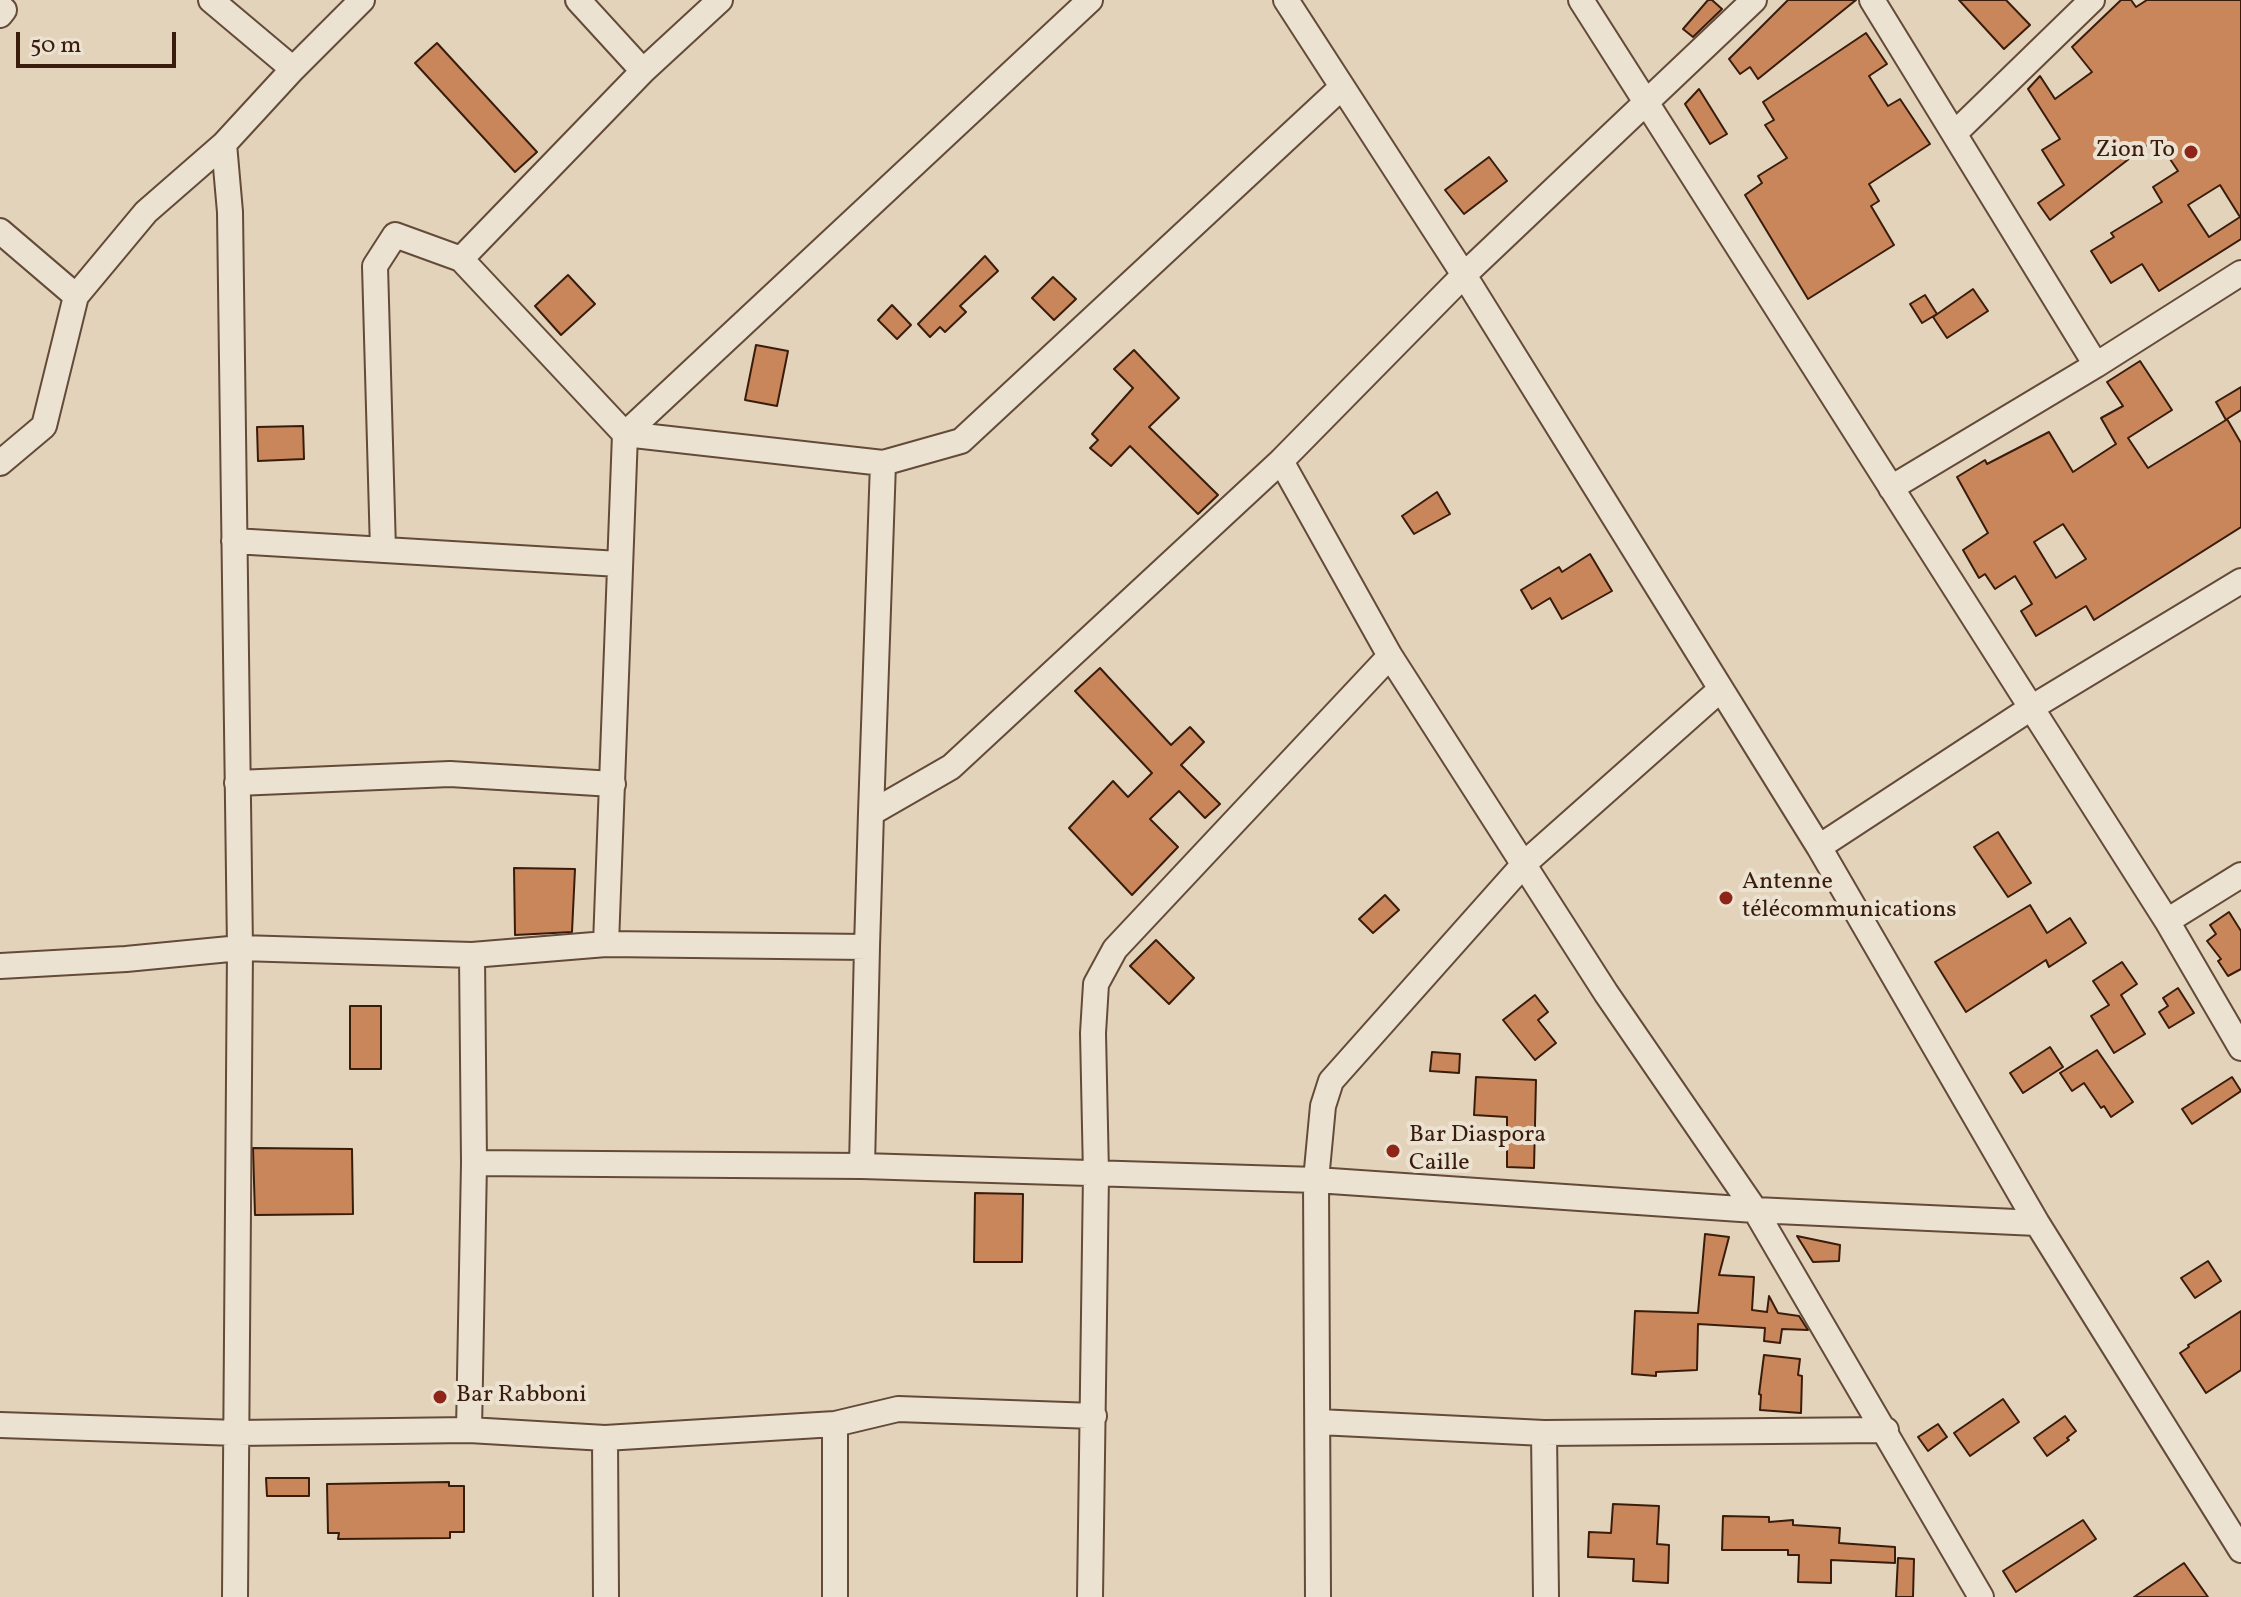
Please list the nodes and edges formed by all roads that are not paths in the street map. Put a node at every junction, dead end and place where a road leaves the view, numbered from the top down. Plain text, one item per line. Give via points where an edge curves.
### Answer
1 (211, 0) edge
2 (362, 0) edge
3 (578, 0) edge
4 (720, 0) edge
5 (1090, 0) edge
6 (1286, 0) edge
7 (1581, 0) edge
8 (1754, 0) edge
9 (1872, 0) edge
10 (2092, 0) edge
11 (293, 69) junction
12 (643, 71) junction
13 (1342, 87) junction
14 (1647, 104) junction
15 (1955, 133) junction
16 (224, 144) junction
17 (0, 231) edge
18 (461, 259) junction
19 (2241, 273) edge
20 (1464, 275) junction
21 (76, 296) junction
22 (2096, 365) junction
23 (625, 434) junction
24 (1281, 461) junction
25 (0, 463) edge
26 (883, 463) junction
27 (1891, 488) junction
28 (234, 541) junction
29 (383, 550) junction
30 (619, 564) junction
31 (2241, 581) edge
32 (1390, 656) junction
33 (1721, 689) junction
34 (2031, 708) junction
35 (237, 783) junction
36 (613, 784) junction
37 (871, 813) junction
38 (1819, 847) junction
39 (1525, 863) junction
40 (2241, 875) edge
41 (2167, 921) junction
42 (606, 944) junction
43 (867, 947) junction
44 (240, 948) junction
45 (472, 955) junction
46 (0, 966) edge
47 (2241, 1048) edge
48 (474, 1163) junction
49 (862, 1166) junction
50 (1096, 1174) junction
51 (1316, 1180) junction
52 (1755, 1210) junction
53 (2037, 1223) junction
54 (1094, 1416) junction
55 (1319, 1422) junction
56 (835, 1424) junction
57 (0, 1425) edge
58 (469, 1430) junction
59 (1886, 1430) junction
60 (237, 1433) junction
61 (1544, 1433) junction
62 (605, 1438) junction
63 (2241, 1550) edge
64 (235, 1597) edge
65 (606, 1597) edge
66 (835, 1597) edge
67 (1090, 1597) edge
68 (1318, 1597) edge
69 (1546, 1597) edge
70 (1981, 1597) edge

1 - 11 street
2 - 11 street
3 - 12 street
4 - 12 street
5 - 23 street
6 - 13 street
7 - 14 street
8 - 14 street
9 - 15 street
10 - 15 street
11 - 16 street
12 - 18 street
13 - 20 street
13 - 26 street via 961,441
14 - 20 street
14 - 27 street
15 - 22 street
16 - 21 street via 146,212
16 - 28 street via 230,212
17 - 21 street
18 - 23 street
18 - 29 street via 395,235 375,266
19 - 22 street
20 - 24 street
20 - 33 street
21 - 25 street via 44,426
22 - 27 street
23 - 26 street
23 - 30 street
24 - 32 street
24 - 37 street via 951,767
26 - 37 street
27 - 34 street
28 - 29 street
28 - 35 street
29 - 30 street
30 - 36 street
31 - 34 street
32 - 39 street
32 - 50 street via 1115,949 1096,984
33 - 38 street
33 - 39 street
34 - 38 street
34 - 41 street
35 - 36 street via 450,774
35 - 44 street
36 - 42 street
37 - 43 street
38 - 53 street
39 - 51 street via 1331,1081 1323,1106
39 - 52 street via 1606,993
40 - 41 street
41 - 47 street
42 - 43 street
42 - 45 street
43 - 49 street
44 - 45 street
44 - 46 street
44 - 60 street
45 - 48 street
48 - 49 street
48 - 58 street
49 - 50 street
50 - 51 street
50 - 54 street
51 - 52 street
51 - 55 street
52 - 53 street
52 - 59 street
53 - 63 street
54 - 56 street via 898,1409
54 - 67 street
55 - 61 street
55 - 68 street
56 - 62 street
56 - 66 street
57 - 60 street
58 - 60 street
58 - 62 street
59 - 61 street
59 - 70 street
60 - 64 street
61 - 69 street
62 - 65 street

